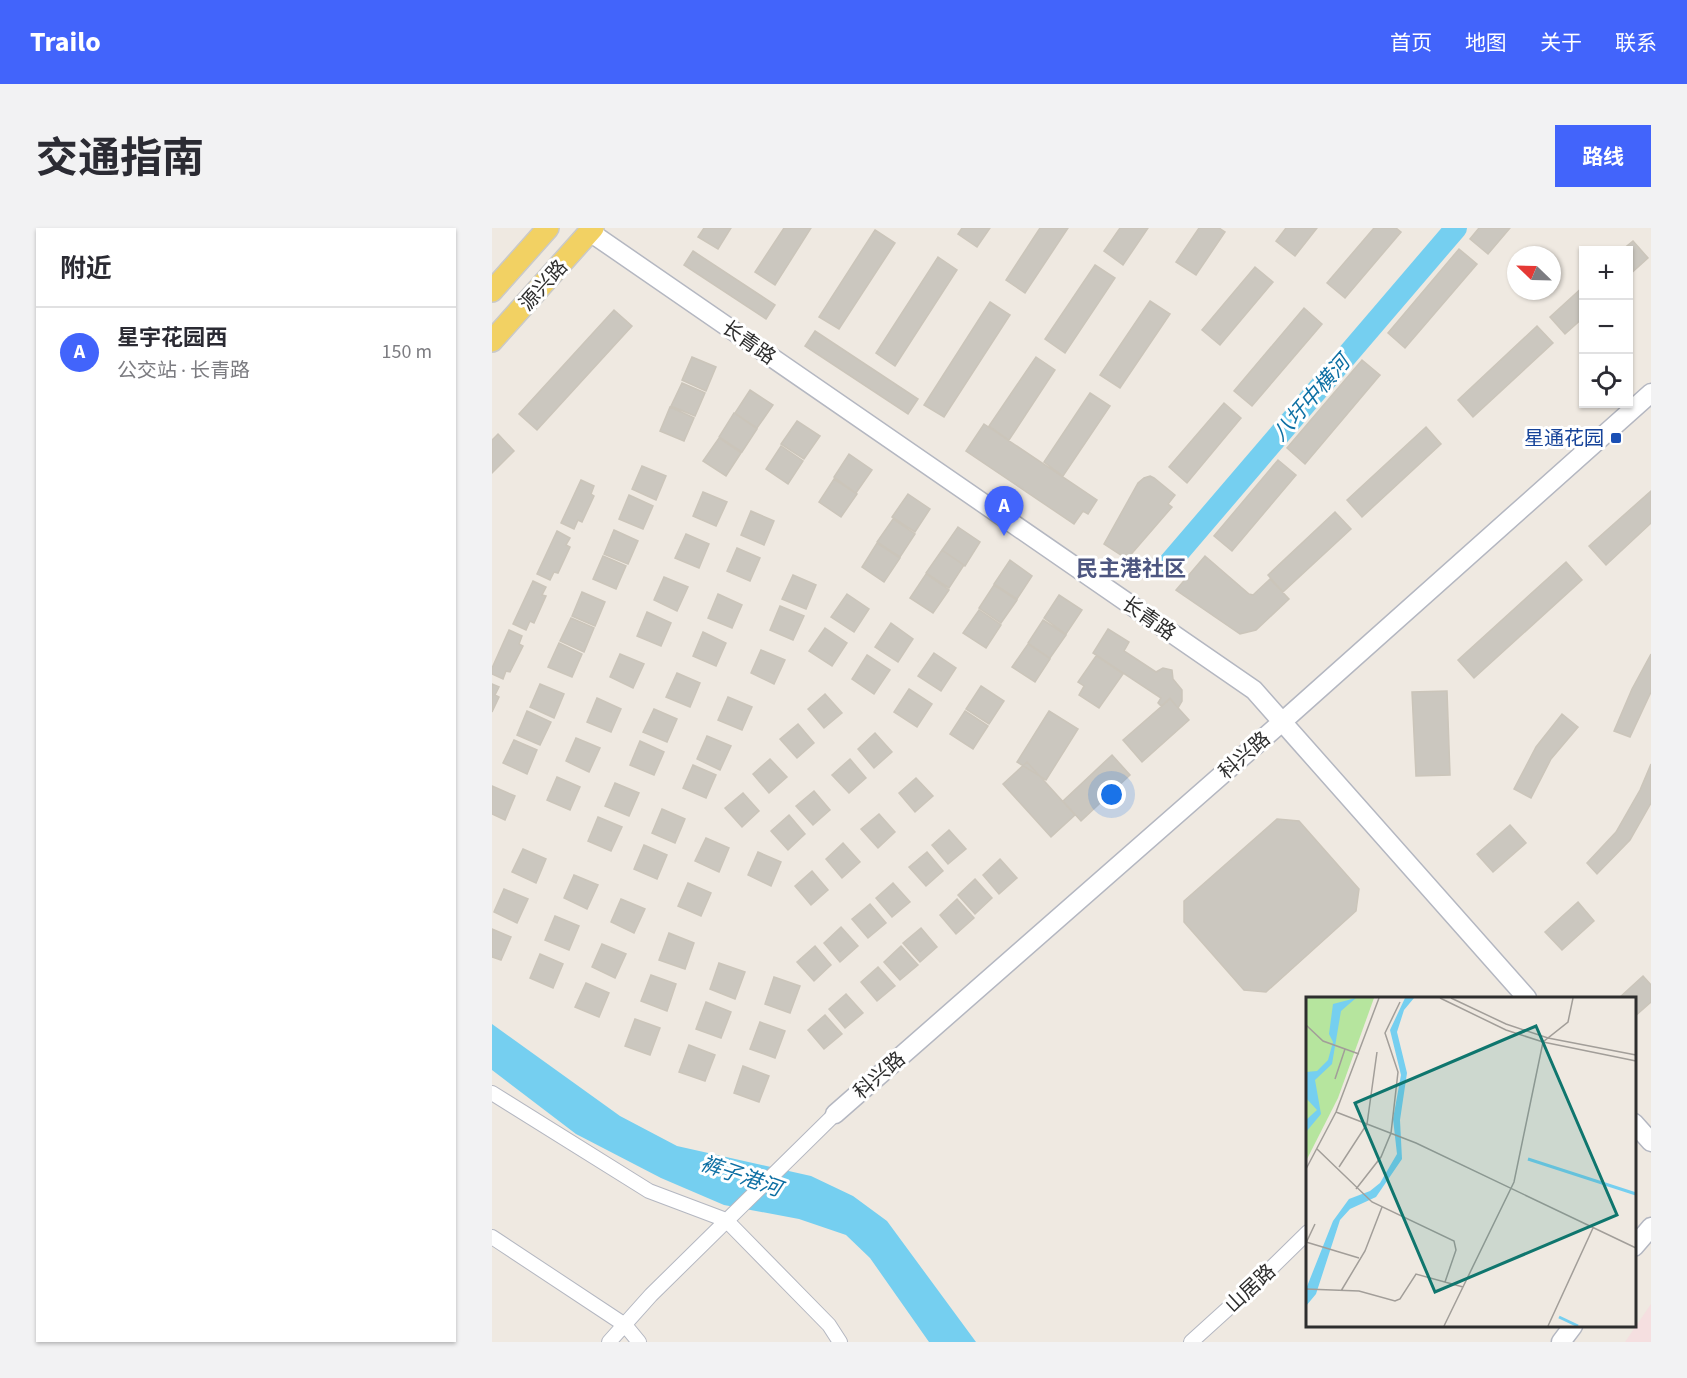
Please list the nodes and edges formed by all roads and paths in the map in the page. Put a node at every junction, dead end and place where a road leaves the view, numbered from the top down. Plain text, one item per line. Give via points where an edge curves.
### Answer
1 (548, 228) edge
2 (590, 229) edge
3 (492, 291) edge
4 (492, 341) edge
5 (1651, 393) edge
6 (1282, 722) junction
7 (1525, 997) edge
8 (492, 1093) edge
9 (835, 1114) joint
10 (1636, 1124) edge
11 (1651, 1142) edge
12 (731, 1216) junction
13 (1651, 1227) edge
14 (1306, 1234) edge
15 (492, 1237) edge
16 (1636, 1246) edge
17 (625, 1325) junction
18 (1573, 1327) edge
19 (609, 1342) edge
20 (639, 1342) edge
21 (840, 1342) edge
22 (1191, 1342) edge
23 (1561, 1342) edge

1 - 3 main road, 源兴路
2 - 4 main road, 源兴路
2 - 6 street, 长青路 via 1254,690
5 - 6 street, 科兴路
6 - 7 street, 长青路
6 - 9 street, 科兴路
8 - 12 street via 649,1191
9 - 12 street
10 - 11 street
12 - 17 street
12 - 21 street
13 - 16 street
14 - 22 street, 山居路
15 - 17 street
17 - 19 street
17 - 20 street
18 - 23 street

